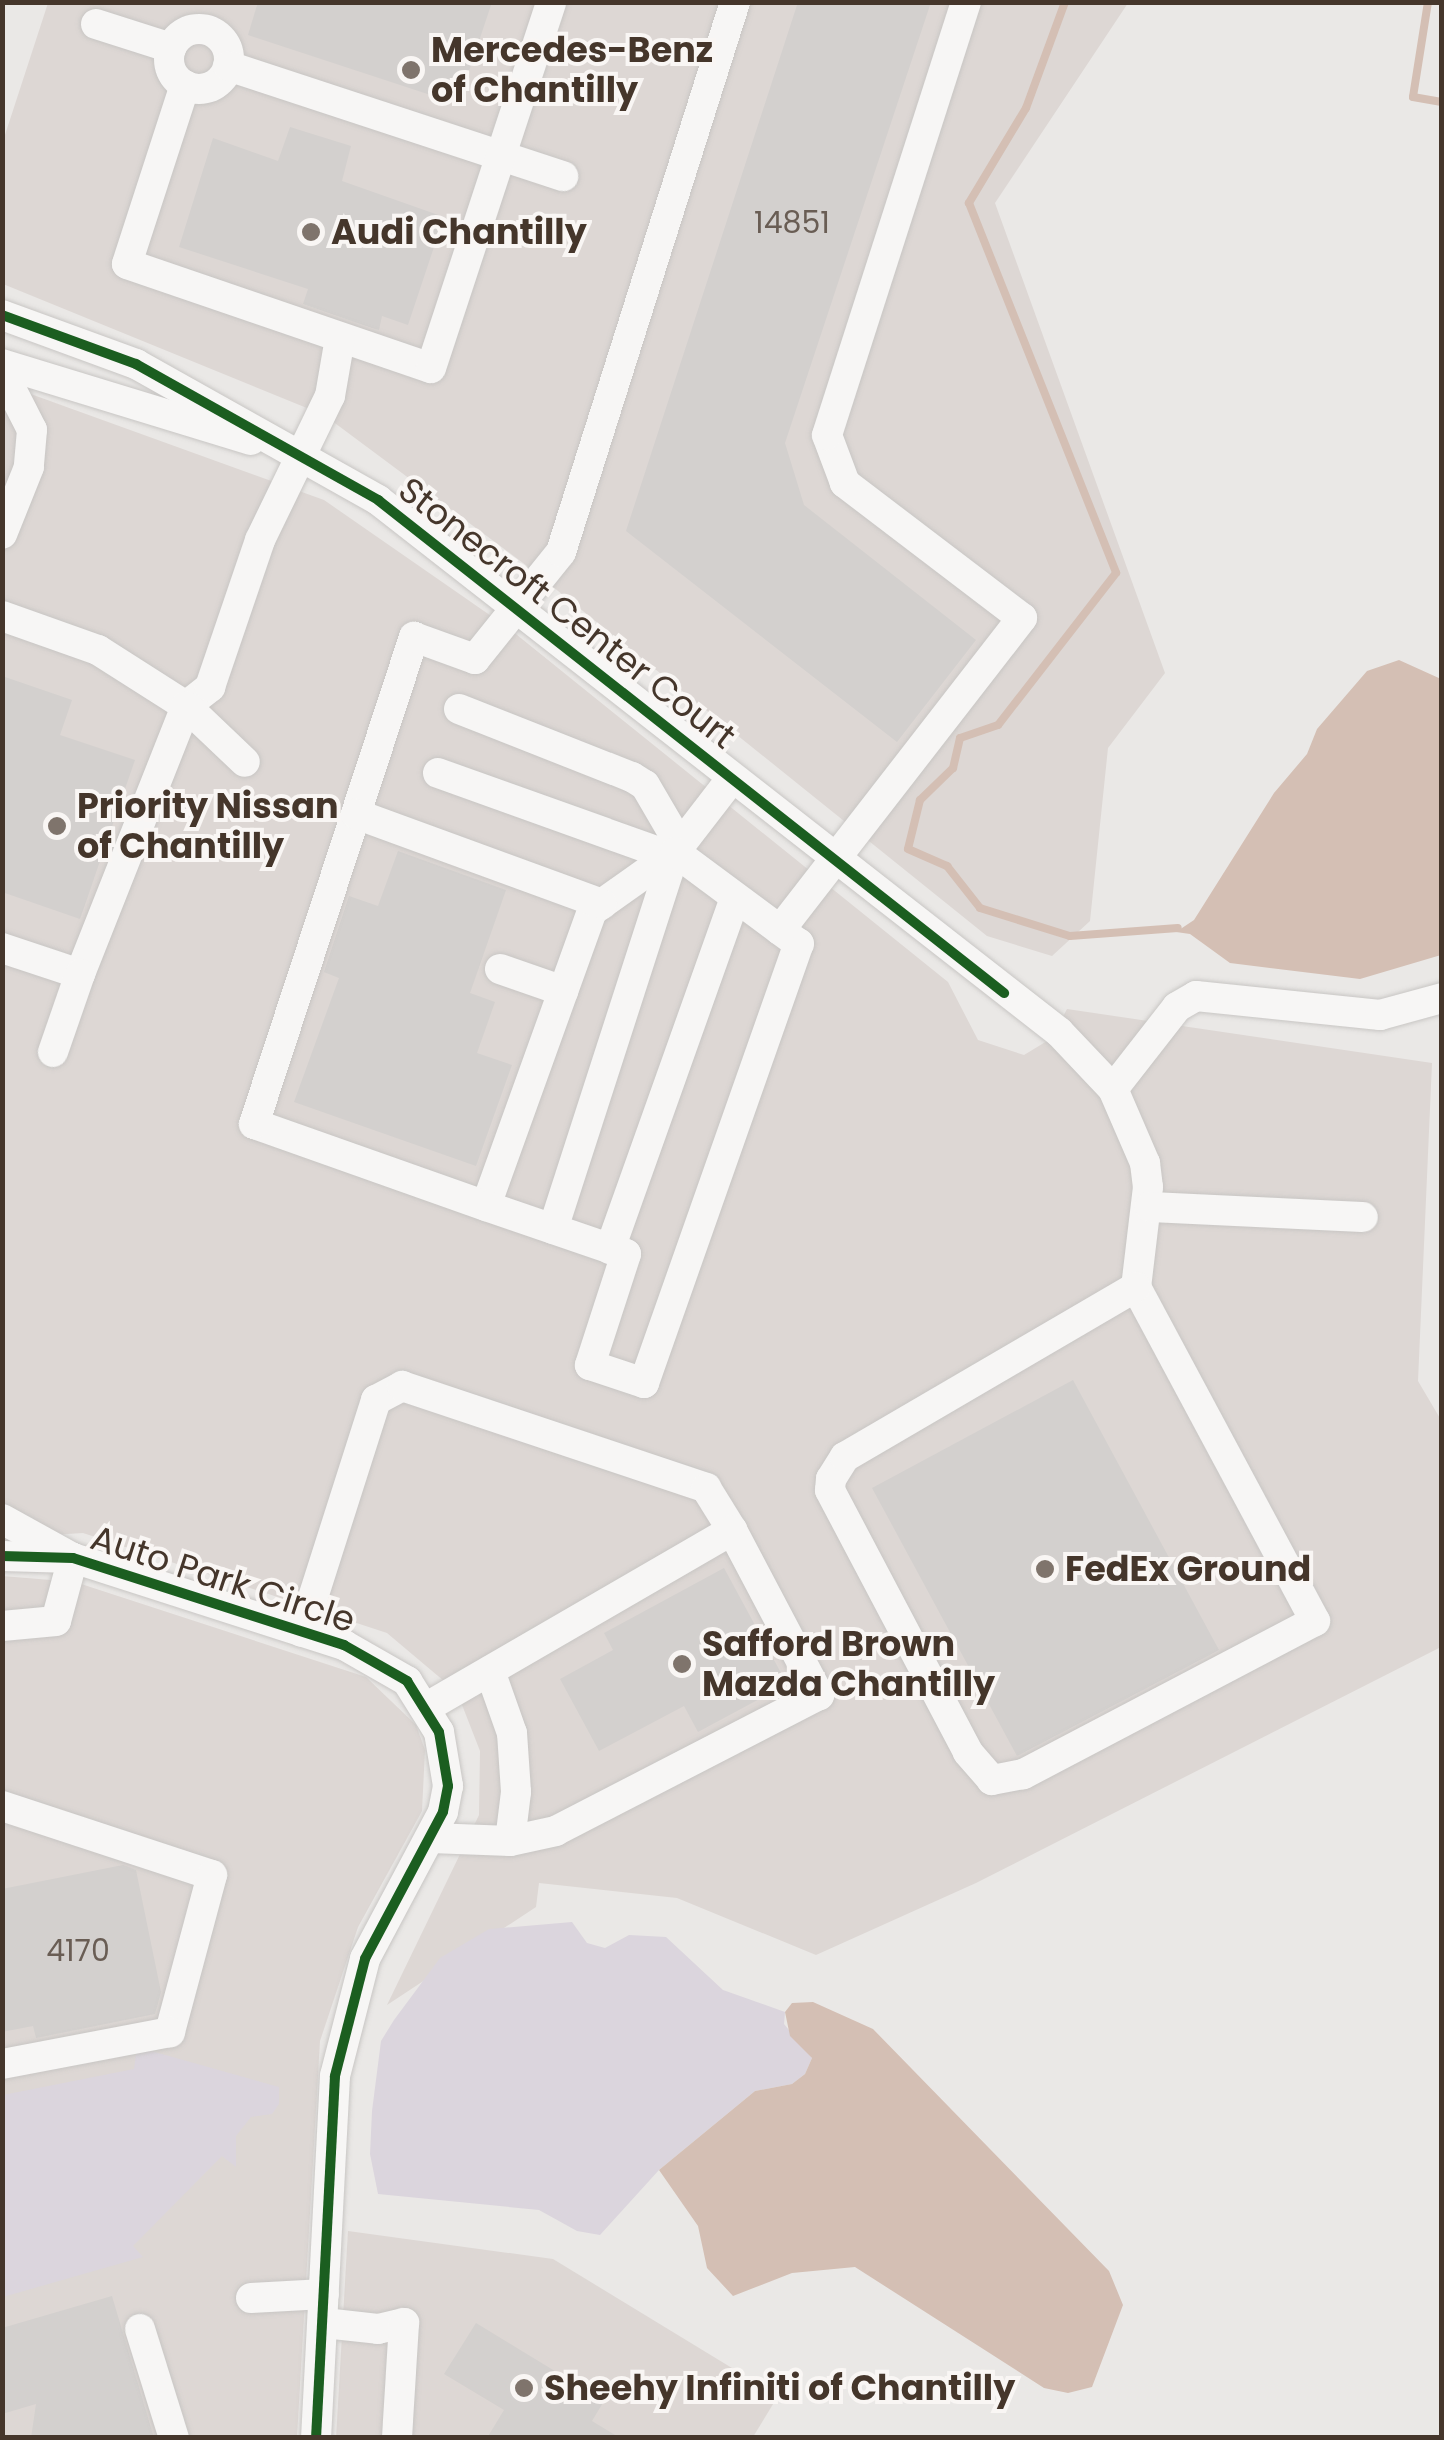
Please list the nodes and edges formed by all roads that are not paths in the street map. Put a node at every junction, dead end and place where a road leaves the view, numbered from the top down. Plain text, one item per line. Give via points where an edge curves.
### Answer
1 (551, 2) edge
2 (735, 2) edge
3 (966, 2) edge
4 (211, 16) edge
5 (96, 24) dead end
6 (171, 48) junction
7 (228, 66) junction
8 (185, 85) junction
9 (500, 157) junction
10 (562, 176) dead end
11 (2, 315) edge
12 (340, 338) junction
13 (2, 368) edge
14 (302, 454) junction
15 (2, 534) edge
16 (513, 605) junction
17 (2, 616) edge
18 (186, 706) junction
19 (458, 709) dead end
20 (245, 762) dead end
21 (438, 773) dead end
22 (732, 778) junction
23 (356, 814) junction
24 (675, 851) junction
25 (835, 858) junction
26 (735, 898) junction
27 (602, 904) junction
28 (780, 930) junction
29 (2, 948) edge
30 (500, 969) dead end
31 (80, 974) junction
32 (563, 991) junction
33 (1442, 998) edge
34 (54, 1052) dead end
35 (1112, 1088) junction
36 (486, 1206) junction
37 (1150, 1207) junction
38 (1363, 1217) dead end
39 (553, 1229) junction
40 (610, 1248) junction
41 (1136, 1286) junction
42 (2, 1519) edge
43 (732, 1530) junction
44 (2, 1556) edge
45 (73, 1558) junction
46 (2, 1626) edge
47 (302, 1632) junction
48 (490, 1671) junction
49 (427, 1708) junction
50 (2, 1806) edge
51 (430, 1838) junction
52 (510, 1841) junction
53 (2, 2064) edge
54 (251, 2298) dead end
55 (324, 2309) junction
56 (140, 2330) dead end
57 (174, 2438) edge
58 (316, 2438) edge
59 (397, 2438) edge

1 - 9 street
2 - 16 street via 560,552
3 - 25 street via 827,435 845,482 1022,618
4 - 6 street
4 - 7 street
5 - 6 street
6 - 8 street via 170,66
7 - 8 street via 213,85
7 - 9 street
8 - 12 street via 127,264
9 - 10 street
9 - 12 street via 431,368
11 - 14 street, Stonecroft Center Court via 136,364
12 - 14 street via 337,376
13 - 14 street, Stonecroft Center Court
13 - 15 street via 32,430 30,467
14 - 16 street, Stonecroft Center Court via 378,500
14 - 18 street via 260,540 210,688
16 - 22 street, Stonecroft Center Court
16 - 23 street via 474,659 414,637
17 - 18 street via 98,650
18 - 20 street
18 - 31 street
19 - 24 street via 645,785
21 - 24 street
22 - 24 street
22 - 25 street, Stonecroft Center Court
23 - 27 street
23 - 36 street via 254,1124
24 - 26 street
24 - 27 street
24 - 39 street
25 - 28 street
25 - 35 street, Stonecroft Center Court via 1076,1046
26 - 28 street
26 - 40 street
27 - 32 street via 592,911
28 - 40 street via 799,944 644,1382 590,1365 626,1254
29 - 31 street
30 - 32 street
31 - 34 street
32 - 36 street
33 - 35 street via 1380,1015 1196,996 1177,1007
35 - 37 street, Stonecroft Center Court via 1145,1162
36 - 39 street
37 - 38 street
37 - 41 street, Stonecroft Center Court
39 - 40 street
41 - 41 street via 1315,1622 1023,1774 992,1780 968,1752 830,1490 830,1478 845,1457
42 - 45 street
43 - 47 street via 706,1488 402,1386 376,1400
43 - 48 street
43 - 52 street via 819,1695 569,1826
44 - 45 street, Auto Park Circle
45 - 46 street via 56,1622
45 - 47 street, Auto Park Circle
47 - 49 street, Auto Park Circle via 383,1664
48 - 49 street
48 - 52 street via 512,1733 516,1792
49 - 51 street, Auto Park Circle via 440,1732 448,1786
50 - 53 street via 212,1876 170,2032
51 - 52 street
51 - 55 street, Auto Park Circle via 391,1904 346,2013 335,2076
54 - 55 street
55 - 58 street, Auto Park Circle
55 - 59 street via 378,2328 404,2323
56 - 57 street

